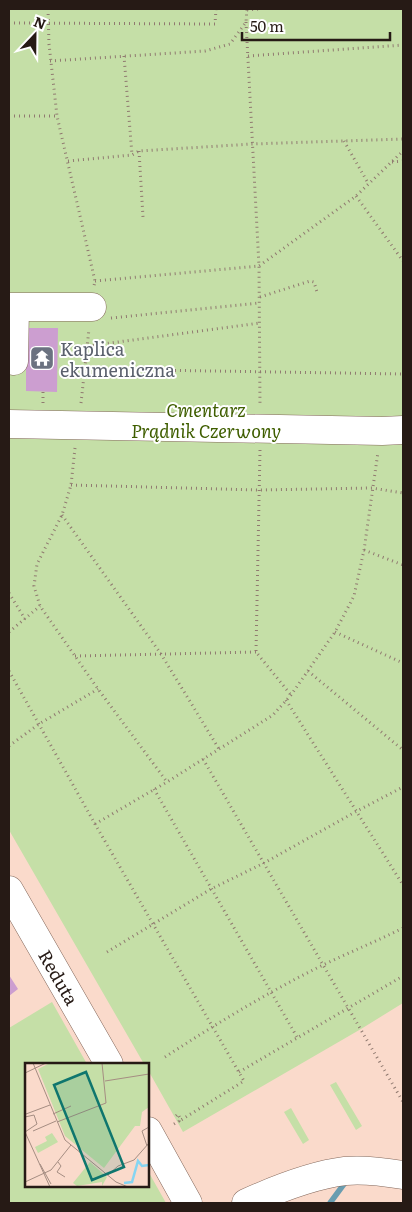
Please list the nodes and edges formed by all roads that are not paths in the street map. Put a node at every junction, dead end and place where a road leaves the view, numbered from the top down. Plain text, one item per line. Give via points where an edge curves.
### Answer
1 (12, 307) edge
2 (91, 314) road end
3 (9, 360) edge
4 (9, 424) edge
5 (392, 431) edge
6 (9, 890) edge
7 (108, 1063) edge
8 (149, 1133) edge
9 (403, 1175) edge
10 (188, 1203) edge
11 (246, 1203) edge

1 - 2 street
1 - 3 street via 14,361
4 - 5 street
6 - 7 street, Reduta
8 - 10 street
9 - 11 street via 346,1171 306,1180

